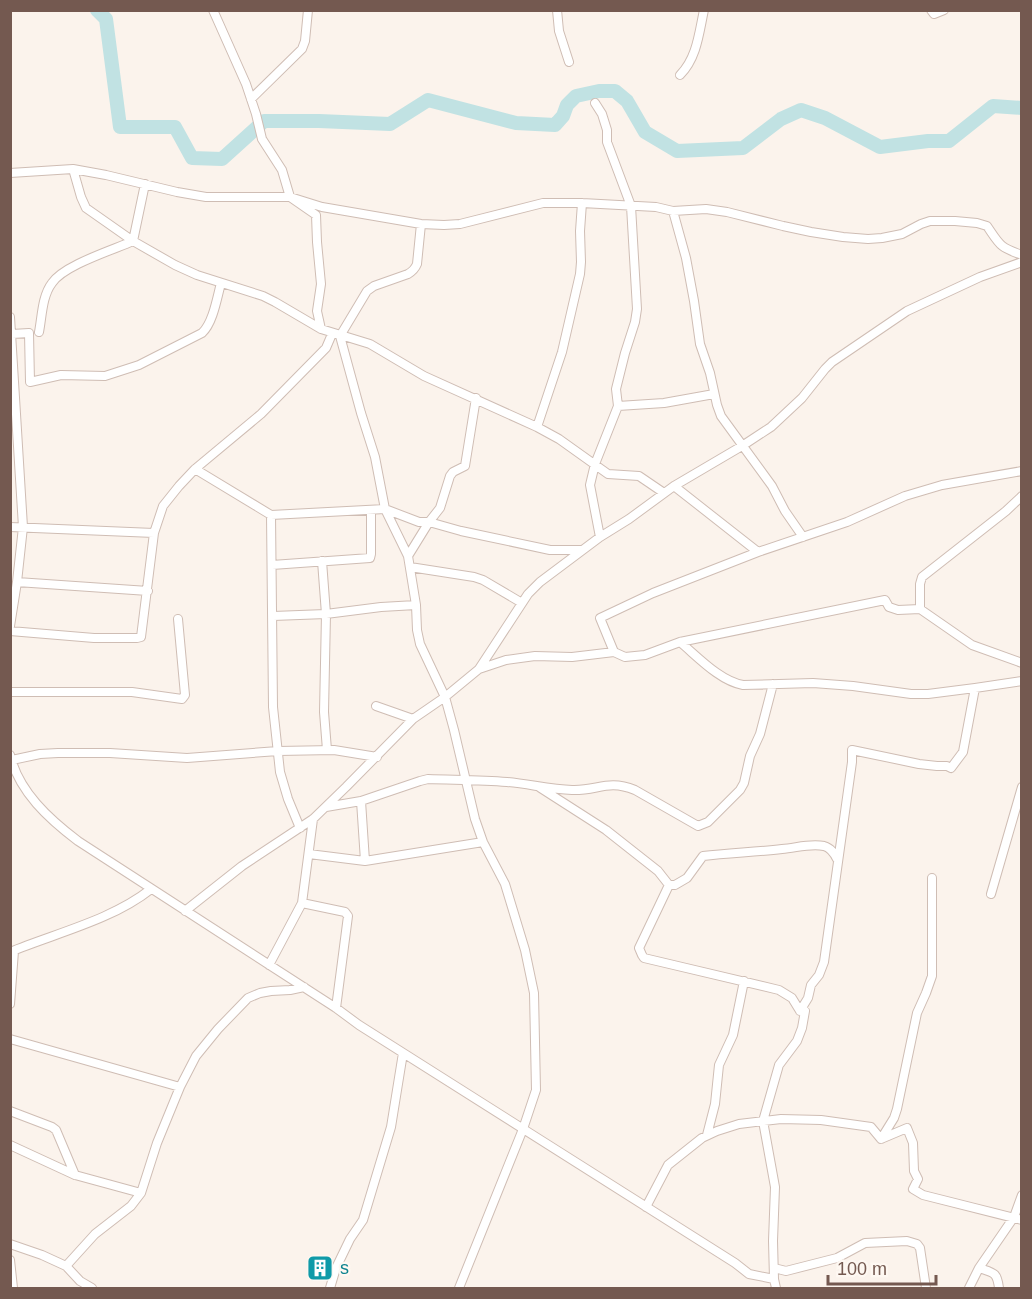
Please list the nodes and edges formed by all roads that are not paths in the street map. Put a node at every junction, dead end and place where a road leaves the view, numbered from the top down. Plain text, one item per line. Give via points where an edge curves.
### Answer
1 (213, 10) edge
2 (308, 10) edge
3 (557, 10) edge
4 (704, 10) edge
5 (932, 10) edge
6 (944, 10) edge
7 (569, 62) dead end
8 (680, 75) dead end
9 (251, 99) junction
10 (596, 103) dead end
11 (73, 169) junction
12 (10, 173) edge
13 (146, 184) junction
14 (290, 197) junction
15 (582, 203) junction
16 (631, 206) junction
17 (673, 211) junction
18 (421, 224) junction
19 (134, 241) junction
20 (1022, 255) edge
21 (1022, 262) edge
22 (221, 283) junction
23 (10, 317) edge
24 (321, 329) junction
25 (39, 332) dead end
26 (12, 334) junction
27 (332, 334) junction
28 (340, 336) junction
29 (714, 394) junction
30 (476, 398) junction
31 (618, 406) junction
32 (537, 427) junction
33 (742, 446) junction
34 (595, 464) junction
35 (195, 469) junction
36 (14, 471) edge
37 (1022, 471) edge
38 (674, 486) junction
39 (664, 493) junction
40 (1022, 496) edge
41 (385, 509) junction
42 (372, 510) junction
43 (271, 515) junction
44 (429, 522) junction
45 (10, 527) edge
46 (22, 527) junction
47 (154, 533) junction
48 (600, 537) junction
49 (803, 537) junction
50 (582, 550) junction
51 (758, 552) junction
52 (408, 556) junction
53 (322, 561) junction
54 (272, 565) junction
55 (410, 567) junction
56 (15, 577) edge
57 (148, 591) junction
58 (522, 603) junction
59 (416, 605) junction
60 (920, 609) junction
61 (326, 614) junction
62 (273, 616) junction
63 (178, 620) dead end
64 (10, 626) edge
65 (10, 631) edge
66 (680, 642) junction
67 (614, 652) junction
68 (1022, 663) edge
69 (479, 669) junction
70 (1022, 681) edge
71 (773, 684) junction
72 (975, 688) junction
73 (10, 692) edge
74 (445, 697) junction
75 (376, 706) dead end
76 (413, 719) junction
77 (327, 750) junction
78 (278, 751) junction
79 (377, 757) junction
80 (11, 758) edge
81 (465, 781) junction
82 (10, 782) edge
83 (21, 782) junction
84 (537, 787) junction
85 (1022, 788) edge
86 (361, 801) junction
87 (325, 807) junction
88 (313, 819) junction
89 (300, 828) junction
90 (483, 842) junction
91 (309, 854) junction
92 (837, 859) junction
93 (365, 861) junction
94 (932, 878) dead end
95 (669, 885) junction
96 (151, 890) junction
97 (991, 894) dead end
98 (302, 903) junction
99 (185, 911) junction
100 (12, 951) edge
101 (269, 965) junction
102 (744, 981) junction
103 (304, 987) junction
104 (10, 1004) edge
105 (336, 1008) junction
106 (800, 1011) junction
107 (10, 1039) edge
108 (403, 1053) junction
109 (180, 1087) junction
110 (10, 1111) edge
111 (763, 1121) junction
112 (523, 1129) junction
113 (707, 1135) junction
114 (881, 1139) junction
115 (10, 1145) edge
116 (75, 1175) junction
117 (141, 1193) junction
118 (1022, 1195) edge
119 (646, 1207) junction
120 (1018, 1219) edge
121 (10, 1244) edge
122 (10, 1260) edge
123 (66, 1266) junction
124 (774, 1268) junction
125 (979, 1268) junction
126 (774, 1278) junction
127 (13, 1288) edge
128 (92, 1288) edge
129 (330, 1288) edge
130 (459, 1288) edge
131 (776, 1288) edge
132 (926, 1288) edge
133 (969, 1288) edge
134 (999, 1288) edge

1 - 9 street
2 - 9 street via 304,46
3 - 7 street
4 - 8 street via 693,58
5 - 6 street via 936,14
9 - 14 street via 262,139 282,171
10 - 16 street
11 - 12 street
11 - 13 street
11 - 19 street via 86,208
13 - 14 street via 206,197
13 - 19 street
14 - 18 street via 322,207
14 - 24 street via 316,214 321,284 317,311
15 - 16 street
15 - 18 street via 543,203 460,224
15 - 32 street via 580,274 562,352
16 - 17 street
16 - 31 street via 637,309 616,389
17 - 20 street via 727,212 811,232 868,239 902,234 930,221 977,223 987,226 1000,246
17 - 29 street
18 - 28 street via 415,268 367,291
19 - 22 street via 175,265
19 - 25 street via 60,274 47,292
21 - 33 street via 907,311 832,362 771,427
22 - 24 street via 275,302
22 - 26 street via 207,329 139,365 105,376 61,375 30,382 29,333
23 - 26 street
24 - 27 street
26 - 36 street
27 - 28 street
27 - 35 street via 326,348 261,414
28 - 30 street via 370,344 424,376
28 - 41 street via 375,457
29 - 31 street
29 - 33 street via 721,416
30 - 32 street
30 - 44 street via 465,466 450,476 440,508
31 - 34 street
32 - 34 street
33 - 38 street
33 - 49 street
34 - 39 street via 608,474 639,476
34 - 48 street via 591,485
35 - 43 street
35 - 47 street via 164,506
36 - 46 street
37 - 49 street via 904,496
38 - 39 street
38 - 51 street
39 - 48 street
40 - 60 street via 922,578
41 - 42 street
41 - 44 street
41 - 52 street
42 - 43 street
42 - 53 street via 370,558
43 - 54 street
44 - 50 street via 550,550
44 - 52 street
45 - 46 street
46 - 47 street
46 - 56 street
47 - 57 street
48 - 50 street
49 - 51 street
50 - 58 street via 540,582
51 - 67 street via 600,618
52 - 55 street
53 - 54 street
53 - 61 street
54 - 62 street
55 - 58 street via 474,577
55 - 59 street
56 - 57 street
56 - 64 street
57 - 65 street via 139,638
58 - 69 street
59 - 61 street
59 - 74 street via 420,644
60 - 66 street via 898,610 889,607 885,600
60 - 68 street via 972,645
61 - 62 street
61 - 77 street
62 - 78 street via 273,706
63 - 73 street via 185,695 182,699 132,693
66 - 67 street via 645,655 626,657
66 - 71 street via 733,683
67 - 69 street via 535,656
69 - 74 street
70 - 72 street
71 - 72 street via 853,686 911,694
71 - 84 street via 744,783 708,822 698,826 624,786 586,790
72 - 92 street via 963,752 951,768 852,750
74 - 76 street
74 - 81 street
75 - 76 street
76 - 79 street
77 - 78 street
77 - 79 street
78 - 80 street via 187,758 58,753
78 - 89 street via 284,787
79 - 87 street
80 - 83 street
81 - 84 street
81 - 86 street via 428,779
81 - 90 street
82 - 83 street
83 - 96 street via 61,828
84 - 95 street via 606,830 654,867
85 - 97 street
86 - 87 street
86 - 93 street
87 - 88 street
88 - 89 street
88 - 91 street
89 - 99 street via 242,866
90 - 93 street
90 - 112 street via 505,884 534,993 537,1084
91 - 93 street
91 - 98 street
92 - 95 street via 825,846 808,845 703,856 687,878
92 - 106 street via 824,962
94 - 114 street via 932,976 917,1013 897,1109
95 - 102 street via 640,944 644,958
96 - 99 street
96 - 100 street via 116,911
98 - 101 street
98 - 105 street via 345,912 348,916
99 - 101 street
100 - 104 street
101 - 103 street
102 - 106 street via 783,991
102 - 113 street via 733,1035 718,1065
103 - 105 street
103 - 109 street via 248,998 196,1056
105 - 108 street
106 - 111 street via 805,1011 802,1028 779,1065
107 - 109 street
108 - 112 street
108 - 129 street via 391,1127 363,1220 350,1239
109 - 117 street
110 - 116 street via 52,1126
111 - 113 street
111 - 114 street via 843,1122 871,1127
111 - 124 street via 775,1187
112 - 119 street
112 - 130 street
113 - 119 street via 668,1165
114 - 120 street via 907,1128 918,1179 914,1189 923,1195
115 - 116 street
116 - 117 street
117 - 123 street
118 - 120 street
119 - 126 street via 749,1274
120 - 125 street
121 - 123 street
122 - 127 street
123 - 128 street
124 - 126 street
124 - 132 street via 786,1271 837,1258 865,1244 907,1241 920,1248
125 - 133 street
125 - 134 street via 998,1277
126 - 131 street

